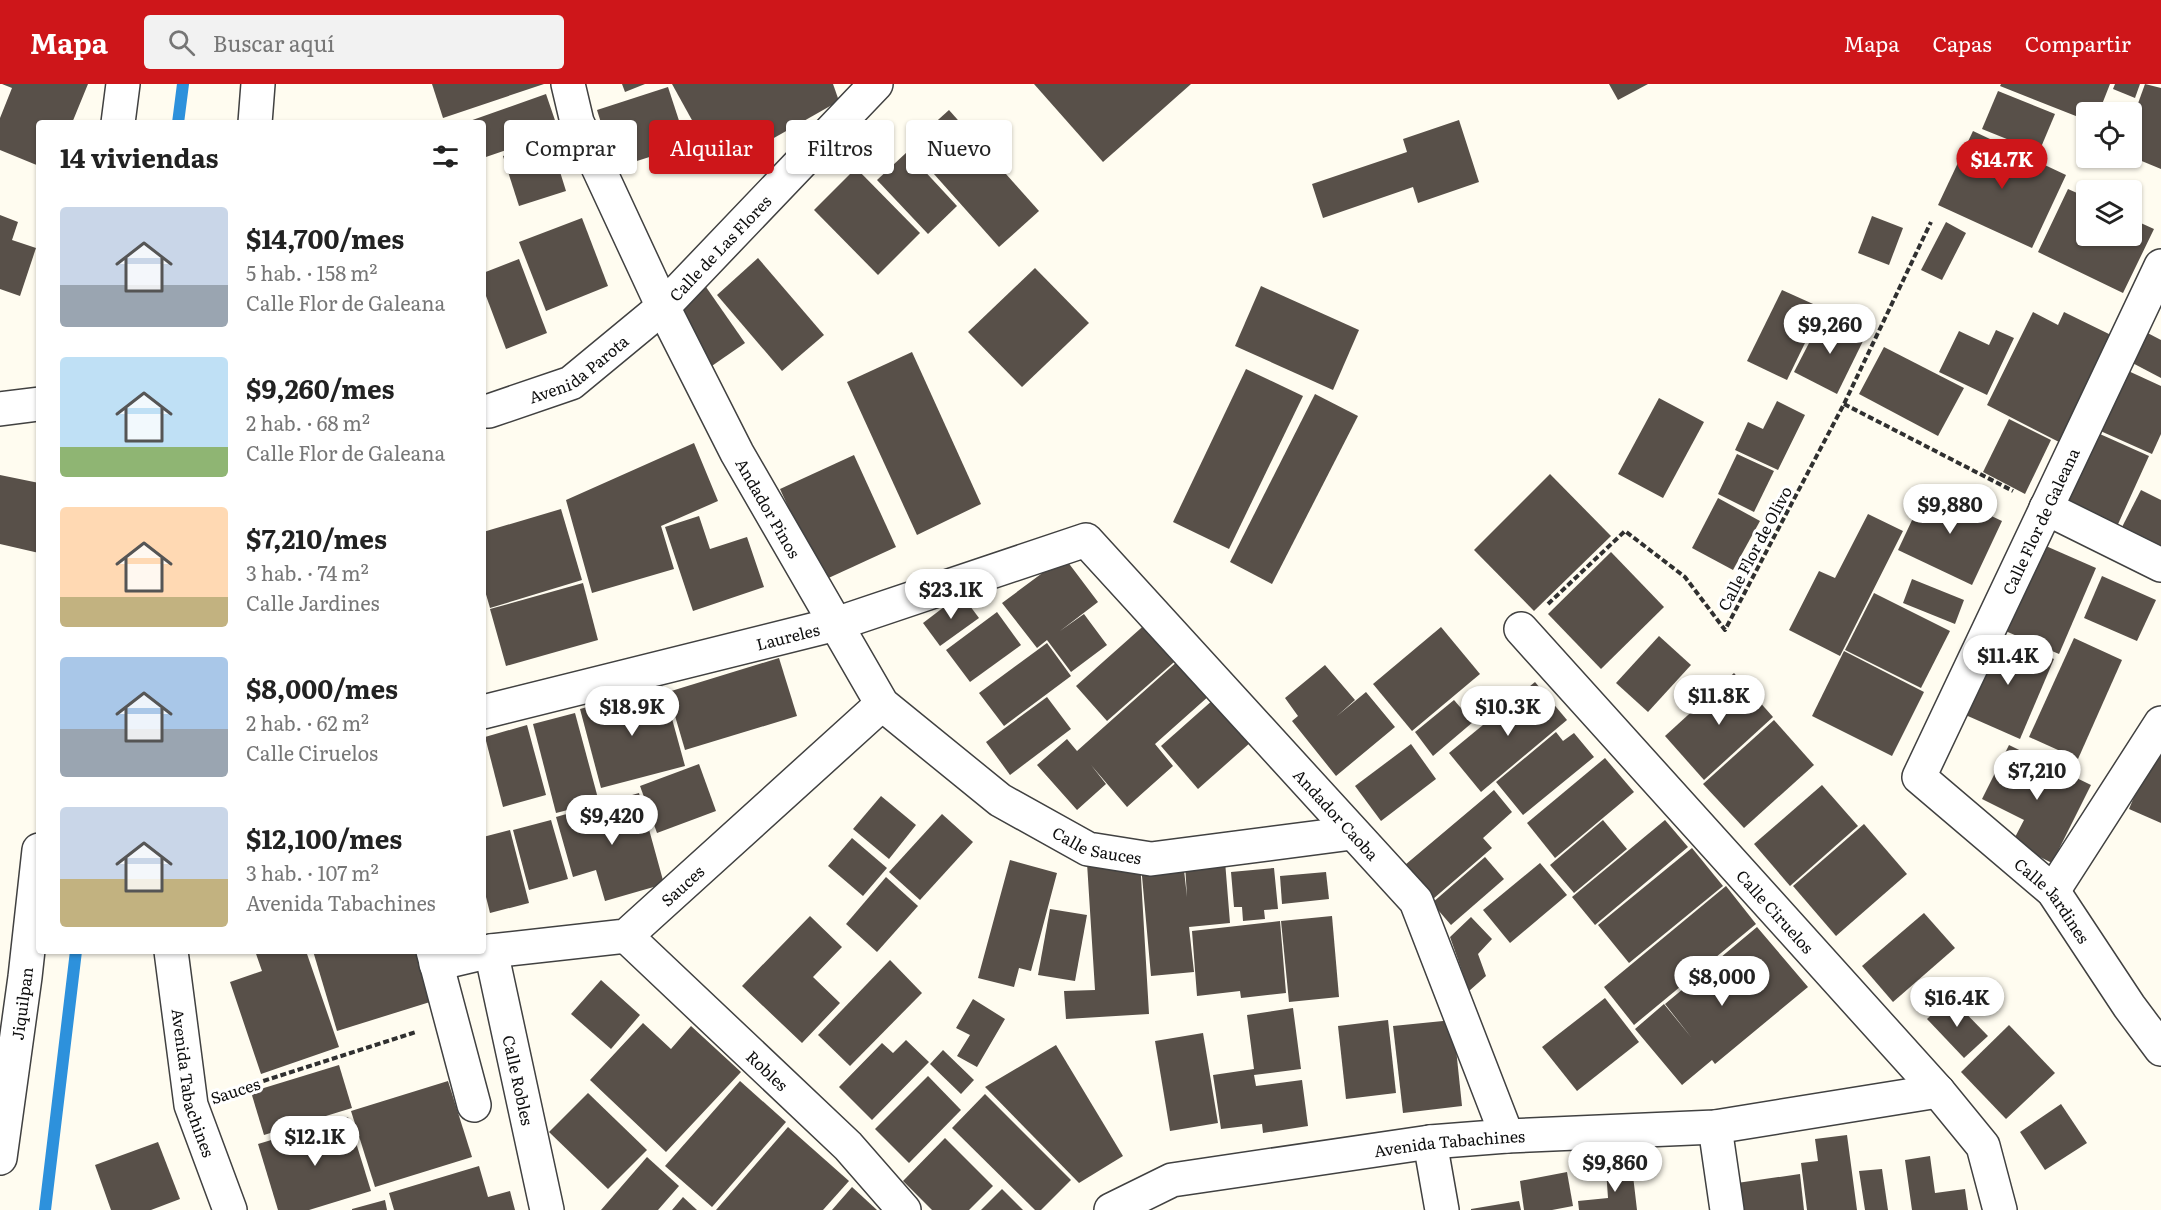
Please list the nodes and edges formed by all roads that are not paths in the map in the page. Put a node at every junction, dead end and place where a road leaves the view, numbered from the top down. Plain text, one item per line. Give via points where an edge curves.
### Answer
1 (123, 84) edge
2 (258, 84) edge
3 (568, 84) edge
4 (868, 88) edge
5 (118, 120) edge
6 (255, 120) edge
7 (2161, 266) edge
8 (663, 307) junction
9 (2151, 312) edge
10 (36, 404) edge
11 (0, 408) edge
12 (486, 410) edge
13 (2046, 508) junction
14 (1086, 540) joint
15 (2161, 565) edge
16 (836, 624) junction
17 (1521, 629) road end
18 (882, 704) junction
19 (486, 711) edge
20 (2161, 723) edge
21 (1919, 777) joint
22 (1352, 833) junction
23 (36, 877) edge
24 (2054, 891) junction
25 (626, 936) junction
26 (491, 951) junction
27 (486, 952) edge
28 (171, 954) edge
29 (467, 954) edge
30 (434, 958) edge
31 (25, 977) junction
32 (0, 1006) edge
33 (2161, 1049) edge
34 (1938, 1091) junction
35 (474, 1105) dead end
36 (1715, 1127) junction
37 (1507, 1136) junction
38 (1430, 1142) junction
39 (0, 1158) edge
40 (1174, 1195) edge
41 (230, 1210) edge
42 (547, 1210) edge
43 (904, 1210) edge
44 (1111, 1210) edge
45 (1442, 1210) edge
46 (1727, 1210) edge
47 (2000, 1210) edge

1 - 5 street
2 - 6 street
3 - 8 street, Andador Pinos via 577,122
4 - 8 street, Calle de Las Flores
7 - 9 street, Calle Flor de Galeana
8 - 12 street, Avenida Parota via 571,383
8 - 16 street, Andador Pinos via 737,453
9 - 13 street, Calle Flor de Galeana
10 - 11 street
13 - 15 street
13 - 21 street, Calle Flor de Galeana
14 - 16 street, Laureles
14 - 22 street, Andador Caoba
16 - 18 street, Andador Pinos
16 - 19 street, Laureles
17 - 34 street, Calle Ciruelos
18 - 22 street, Calle Sauces via 1000,800 1088,849 1151,859
18 - 25 street, Sauces
20 - 24 street
21 - 24 street, Calle Jardines
22 - 37 street, Andador Caoba via 1416,901
23 - 31 street, Jiquilpan
24 - 33 street, Calle Jardines
25 - 26 street
25 - 43 street, Robles via 848,1146
26 - 27 street
26 - 42 street, Calle Robles
28 - 41 street, Avenida Tabachines via 191,1105
29 - 30 street
30 - 35 street
31 - 32 street
31 - 39 street, Jiquilpan
34 - 36 street, Avenida Tabachines
34 - 47 street, Calle Ciruelos via 1983,1146
36 - 37 street, Avenida Tabachines
36 - 46 street
37 - 38 street, Avenida Tabachines
38 - 40 street, Avenida Tabachines
38 - 45 street
40 - 44 street, Avenida Tabachines

